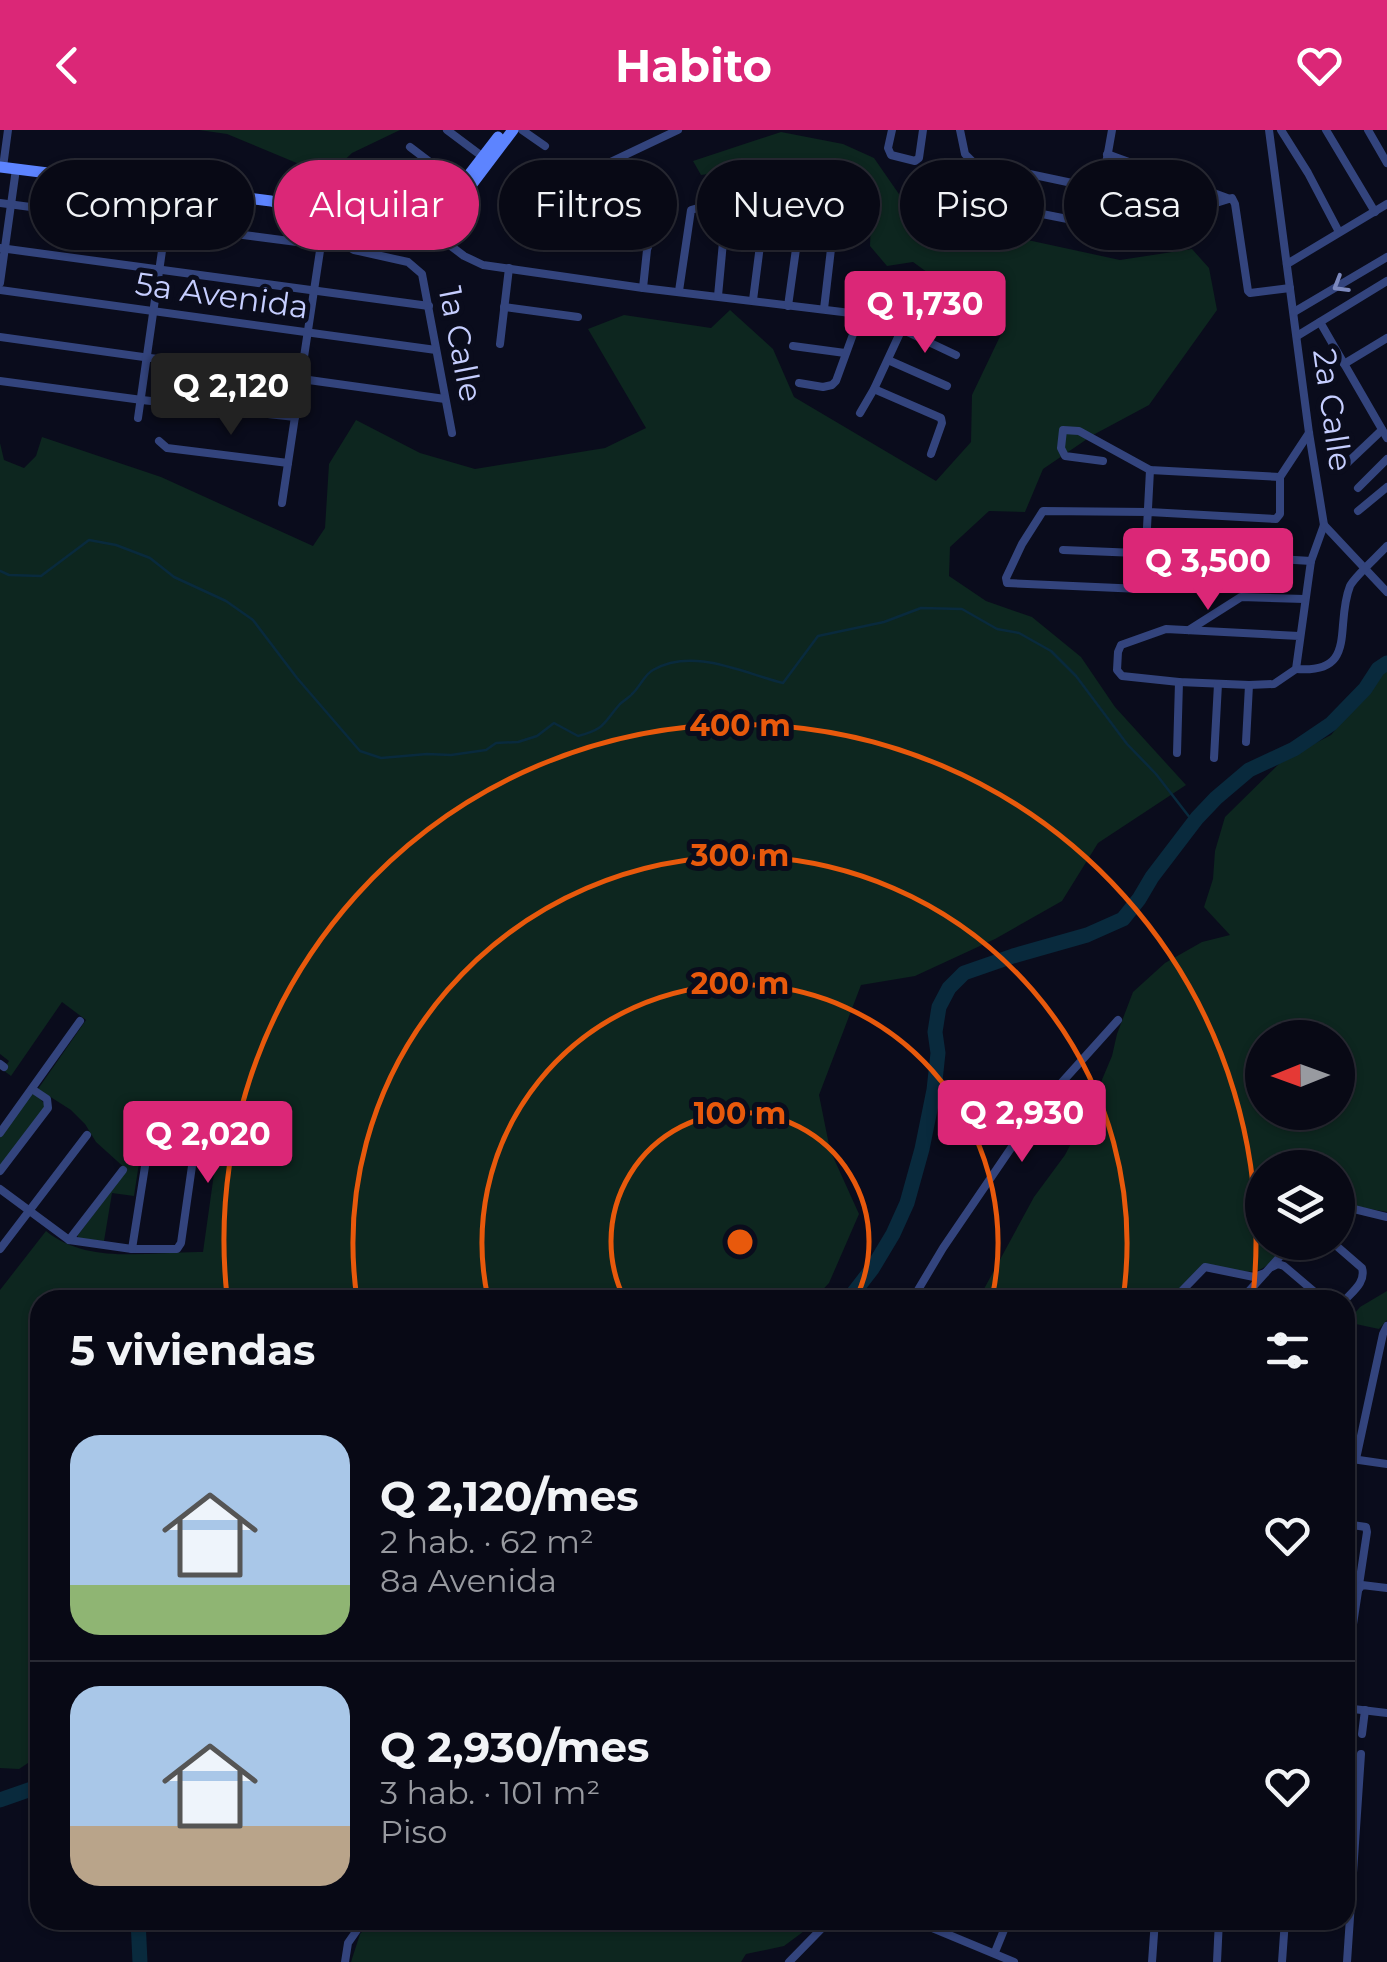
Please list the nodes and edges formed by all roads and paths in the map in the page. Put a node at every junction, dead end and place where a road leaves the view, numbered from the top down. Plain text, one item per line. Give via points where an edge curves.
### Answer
1 (8, 130) edge
2 (447, 130) edge
3 (504, 130) edge
4 (513, 130) edge
5 (522, 130) edge
6 (678, 130) edge
7 (892, 130) edge
8 (924, 130) edge
9 (960, 130) edge
10 (1112, 130) edge
11 (1269, 130) edge
12 (1281, 130) edge
13 (1326, 130) edge
14 (1368, 130) edge
15 (545, 146) dead end
16 (410, 148) dead end
17 (1107, 154) junction
18 (483, 157) junction
19 (426, 160) edge
20 (614, 160) edge
21 (1106, 160) edge
22 (479, 162) edge
23 (1387, 163) edge
24 (6, 168) edge
25 (479, 172) edge
26 (1064, 181) edge
27 (1230, 199) junction
28 (0, 203) edge
29 (1217, 203) edge
30 (11, 204) junction
31 (1387, 204) edge
32 (30, 206) edge
33 (697, 208) edge
34 (1374, 212) junction
35 (1339, 232) junction
36 (2, 249) edge
37 (163, 250) edge
38 (321, 250) edge
39 (355, 250) edge
40 (458, 250) edge
41 (648, 250) edge
42 (722, 250) edge
43 (760, 250) edge
44 (796, 250) edge
45 (831, 250) edge
46 (1387, 257) edge
47 (1287, 264) junction
48 (509, 268) junction
49 (160, 270) junction
50 (1387, 282) edge
51 (870, 285) dead end
52 (0, 286) edge
53 (643, 288) junction
54 (1290, 288) junction
55 (314, 290) junction
56 (679, 292) junction
57 (718, 296) junction
58 (754, 300) junction
59 (428, 306) junction
60 (788, 306) junction
61 (504, 307) junction
62 (824, 309) junction
63 (154, 311) junction
64 (1294, 312) junction
65 (860, 314) junction
66 (578, 317) dead end
67 (1320, 322) junction
68 (968, 326) dead end
69 (901, 329) junction
70 (308, 332) junction
71 (1297, 336) junction
72 (0, 337) edge
73 (1384, 339) edge
74 (500, 344) dead end
75 (794, 346) dead end
76 (436, 350) junction
77 (1387, 351) edge
78 (845, 354) junction
79 (956, 356) dead end
80 (148, 358) junction
81 (888, 360) junction
82 (1344, 364) junction
83 (301, 379) junction
84 (0, 380) edge
85 (799, 383) dead end
86 (946, 386) dead end
87 (874, 389) junction
88 (446, 399) junction
89 (142, 400) junction
90 (860, 413) dead end
91 (295, 417) junction
92 (138, 418) dead end
93 (452, 433) dead end
94 (1309, 433) junction
95 (1384, 434) edge
96 (159, 441) dead end
97 (931, 454) dead end
98 (1387, 459) edge
99 (1103, 461) dead end
100 (288, 463) junction
101 (1344, 466) dead end
102 (1150, 470) junction
103 (1280, 477) junction
104 (1387, 486) edge
105 (1358, 488) dead end
106 (282, 503) dead end
107 (1358, 511) dead end
108 (1149, 512) junction
109 (1324, 525) junction
110 (1387, 546) edge
111 (1063, 550) dead end
112 (1146, 552) junction
113 (1236, 556) dead end
114 (1264, 558) dead end
115 (1311, 561) junction
116 (1365, 570) junction
117 (1387, 592) edge
118 (1304, 599) junction
119 (1188, 631) junction
120 (1299, 636) junction
121 (1296, 669) junction
122 (1179, 682) junction
123 (1218, 684) junction
124 (1248, 686) junction
125 (1246, 742) dead end
126 (1177, 753) dead end
127 (1214, 758) dead end
128 (1118, 1020) dead end
129 (80, 1021) dead end
130 (32, 1089) junction
131 (198, 1124) dead end
132 (0, 1133) edge
133 (86, 1136) dead end
134 (146, 1160) dead end
135 (123, 1170) dead end
136 (0, 1171) edge
137 (0, 1189) edge
138 (1355, 1210) edge
139 (30, 1211) junction
140 (1387, 1217) edge
141 (70, 1240) junction
142 (0, 1249) edge
143 (132, 1249) junction
144 (1277, 1260) edge
145 (1353, 1260) edge
146 (1268, 1270) junction
147 (918, 1290) edge
148 (1183, 1290) edge
149 (1252, 1290) edge
150 (1312, 1290) edge
151 (1354, 1290) edge
152 (1387, 1326) edge
153 (1356, 1460) joint
154 (1387, 1464) edge
155 (1355, 1526) edge
156 (1387, 1588) edge
157 (1358, 1590) junction
158 (1355, 1610) edge
159 (1355, 1709) edge
160 (1365, 1710) junction
161 (1387, 1713) edge
162 (1362, 1734) dead end
163 (1361, 1754) dead end
164 (1355, 1804) edge
165 (357, 1930) edge
166 (820, 1930) edge
167 (939, 1930) edge
168 (1004, 1930) edge
169 (1154, 1930) edge
170 (1218, 1930) edge
171 (1284, 1930) edge
172 (1347, 1930) edge
173 (994, 1952) junction
174 (345, 1962) edge
175 (789, 1962) edge
176 (1014, 1962) edge
177 (1152, 1962) edge
178 (1216, 1962) edge
179 (1282, 1962) edge
180 (1346, 1962) edge

1 - 24 street
2 - 18 street
3 - 18 main road
4 - 25 main road
5 - 15 street
6 - 20 street
7 - 8 street via 890,155 918,160
9 - 26 street via 973,162
10 - 17 street
11 - 47 street, 2a Calle
12 - 35 street
13 - 34 street
14 - 23 street
16 - 19 street
17 - 21 street
17 - 27 street
18 - 22 main road
24 - 30 street
27 - 29 street
27 - 54 street via 1248,292
28 - 30 street
30 - 32 street
30 - 36 street
31 - 34 street
33 - 56 street via 691,210
34 - 35 street
35 - 47 street
36 - 49 street
36 - 52 street
37 - 49 street
38 - 55 street
39 - 59 street, 1a Calle via 416,267
40 - 48 street via 474,262
41 - 53 street
42 - 57 street
43 - 58 street
44 - 60 street
45 - 62 street
46 -> 64 street
47 - 54 street, 2a Calle
48 - 53 street
48 - 61 street
49 - 55 street
49 - 63 street
50 - 67 street
51 - 65 street
52 - 63 street, 5a Avenida
53 - 56 street
54 - 64 street, 2a Calle
55 - 59 street
55 - 70 street
56 - 57 street
57 - 58 street
58 - 60 street
59 - 76 street, 1a Calle
60 - 62 street
61 - 66 street
61 - 74 street
62 - 65 street
63 - 70 street, 5a Avenida
63 - 80 street
64 - 71 street, 2a Calle
65 - 78 street
67 - 71 street
67 - 82 street
68 - 69 street via 915,304
69 - 79 street
69 - 81 street
70 - 76 street, 5a Avenida
70 - 83 street
71 - 94 street, 2a Calle
72 - 80 street
73 - 77 street
73 - 82 street
75 - 78 street
76 - 88 street, 1a Calle
78 - 85 street via 832,386
80 - 83 street
80 - 89 street
81 - 86 street
81 - 87 street
82 - 95 street
83 - 88 street
83 - 91 street
84 - 89 street
87 - 90 street
87 - 97 street via 940,416
88 - 93 street, 1a Calle
89 - 91 street
89 - 92 street
91 - 100 street
94 - 103 street
94 - 109 street, 2a Calle
95 - 101 street
96 - 100 street via 168,448
98 - 105 street
99 - 102 street via 1065,456 1062,430 1079,431
100 - 106 street
102 - 103 street
102 - 108 street
103 - 108 street via 1280,514 1273,520
104 - 107 street
108 - 112 street
108 - 112 street via 1046,510 1007,584 1138,590
109 - 115 street, 2a Calle
109 - 116 street
110 - 116 street
111 - 112 street
112 - 113 street
114 - 115 street
115 - 118 street, 2a Calle
116 - 117 street
116 - 121 street via 1349,588 1341,651 1322,668
118 - 119 street via 1241,596
118 - 120 street, 2a Calle
119 - 120 street
119 - 122 street via 1158,630 1118,652 1122,676
120 - 121 street, 2a Calle
121 - 124 street via 1274,684
122 - 123 street
122 - 126 street
123 - 124 street
123 - 127 street
124 - 125 street
128 - 147 street via 1037,1110
129 - 130 street
130 - 132 street
130 - 136 street via 48,1099 48,1108
131 - 143 street via 179,1248
133 - 139 street
134 - 143 street
135 - 141 street
137 - 139 street
138 - 140 street
139 - 141 street
139 - 142 street
141 - 143 street
144 - 146 street
145 - 151 street via 1364,1273
146 - 148 street via 1254,1277 1205,1267
146 - 149 street
146 - 150 street via 1284,1266
152 - 153 street
153 - 154 street
155 - 157 street via 1367,1532
156 - 157 street
157 - 158 street
159 - 160 street
160 - 161 street
160 - 162 street
163 - 164 street
165 - 174 street
166 - 175 street
167 - 173 street
168 - 173 street
169 - 177 street
170 - 178 street
171 - 179 street
172 - 180 street
173 - 176 street

